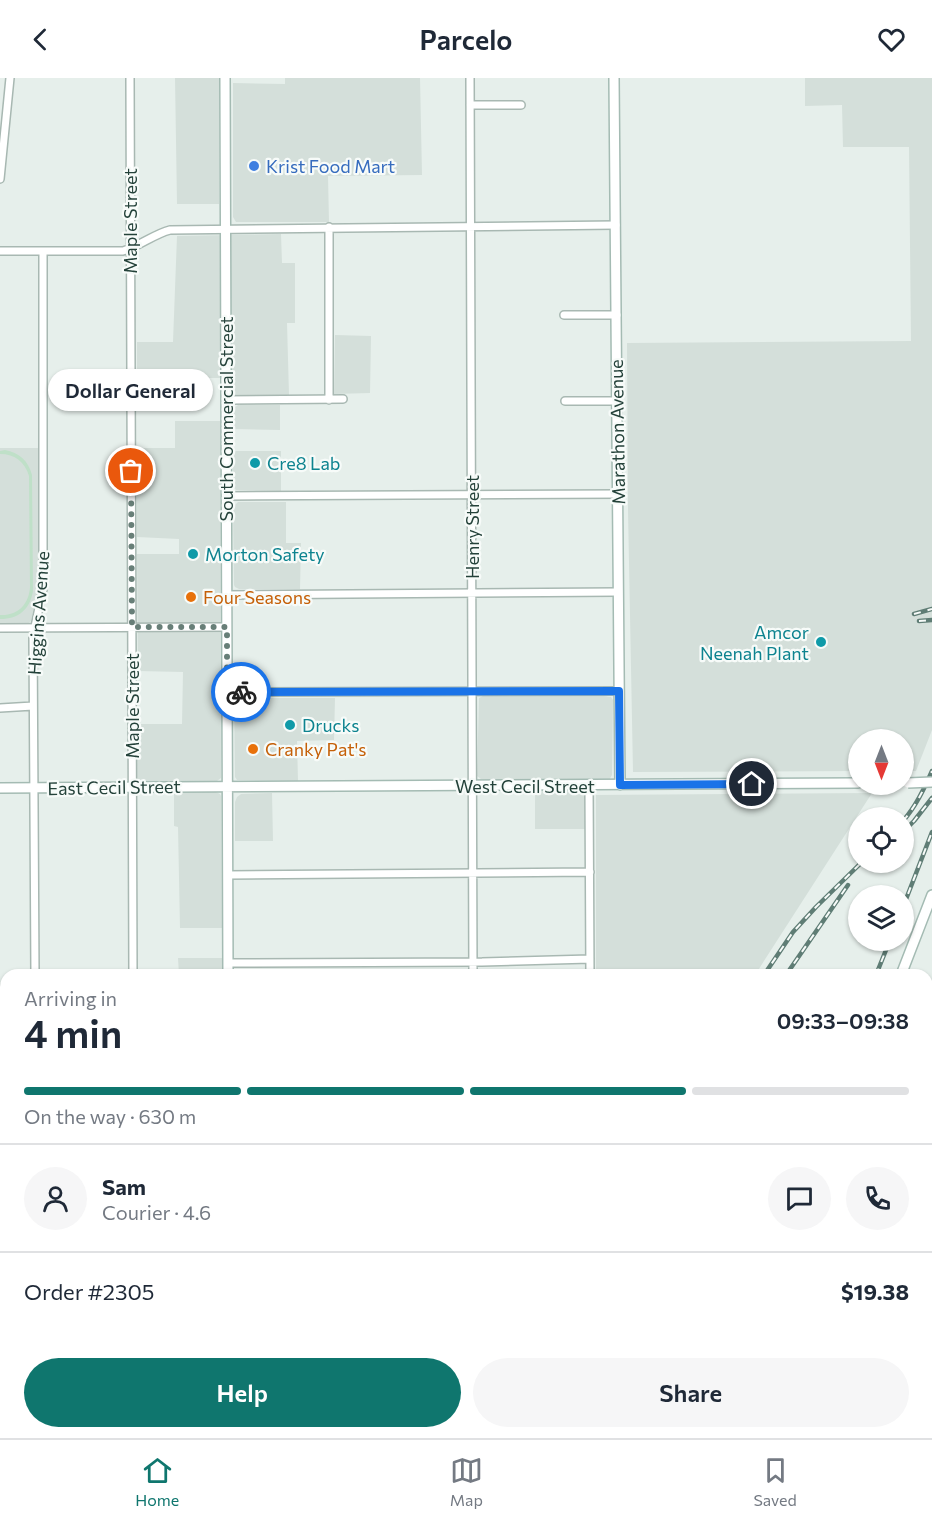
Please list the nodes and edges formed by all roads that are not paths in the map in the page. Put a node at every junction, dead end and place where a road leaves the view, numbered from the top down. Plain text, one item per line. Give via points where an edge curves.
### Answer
1 (10, 78) edge
2 (130, 78) edge
3 (225, 78) edge
4 (470, 78) edge
5 (614, 78) edge
6 (470, 105) junction
7 (521, 105) dead end
8 (2, 140) edge
9 (0, 179) edge
10 (616, 225) junction
11 (329, 227) junction
12 (470, 227) junction
13 (225, 229) junction
14 (130, 249) junction
15 (0, 251) edge
16 (43, 251) junction
17 (564, 315) dead end
18 (617, 315) junction
19 (343, 399) dead end
20 (226, 400) junction
21 (329, 400) junction
22 (565, 401) dead end
23 (617, 401) junction
24 (619, 494) junction
25 (472, 495) junction
26 (226, 496) junction
27 (618, 592) junction
28 (472, 593) junction
29 (227, 594) junction
30 (132, 627) junction
31 (227, 627) junction
32 (0, 628) edge
33 (34, 628) junction
34 (619, 691) junction
35 (227, 692) junction
36 (472, 692) junction
37 (33, 706) junction
38 (0, 708) edge
39 (932, 782) edge
40 (848, 783) edge
41 (914, 783) edge
42 (589, 785) junction
43 (620, 785) junction
44 (227, 786) junction
45 (473, 786) junction
46 (132, 787) junction
47 (0, 788) edge
48 (33, 788) junction
49 (590, 872) junction
50 (473, 873) junction
51 (228, 875) junction
52 (932, 895) edge
53 (927, 920) edge
54 (590, 959) junction
55 (473, 962) junction
56 (228, 963) junction
57 (35, 969) edge
58 (133, 969) edge
59 (228, 969) edge
60 (473, 969) edge
61 (590, 969) edge
62 (904, 969) edge

1 - 8 street
2 - 14 street, Maple Street
3 - 13 main road, South Commercial Street
4 - 6 street, Henry Street
5 - 10 main road, Marathon Avenue
6 - 7 street
6 - 12 street, Henry Street
8 - 9 street
10 - 12 street
10 - 18 main road, Marathon Avenue
11 - 12 street
11 - 13 street
11 - 21 street
12 - 25 street, Henry Street
13 - 14 street via 170,230
13 - 20 main road, South Commercial Street
14 - 16 street
14 - 30 street, Maple Street
15 - 16 street
16 - 33 street, Higgins Avenue via 44,576
17 - 18 street
18 - 23 main road, Marathon Avenue
19 - 21 street
20 - 21 street
20 - 26 main road, South Commercial Street
22 - 23 street
23 - 24 main road, Marathon Avenue
24 - 25 street
24 - 27 main road, Marathon Avenue
25 - 26 street
25 - 28 street, Henry Street
26 - 29 main road, South Commercial Street
27 - 28 street
27 - 34 main road, Marathon Avenue
28 - 29 street
28 - 36 street, Henry Street
29 - 31 main road, South Commercial Street
30 - 31 street
30 - 33 street
30 - 46 street, Maple Street
31 - 35 main road, South Commercial Street
32 - 33 street
33 - 37 street, Higgins Avenue
34 - 36 street
34 - 43 main road, Marathon Avenue
35 - 36 street
35 - 44 main road, South Commercial Street
36 - 45 street, Henry Street
37 - 38 street
37 - 48 street, Higgins Avenue
39 - 41 main road, bridge
40 - 43 main road, West Cecil Street
42 - 43 main road, West Cecil Street
42 - 45 main road, West Cecil Street
42 - 49 street
44 - 45 main road, West Cecil Street
44 - 46 main road, East Cecil Street
44 - 51 main road, South Commercial Street
45 - 50 street, Henry Street
46 - 48 main road, East Cecil Street
46 - 58 street, Maple Street
47 - 48 main road, East Cecil Street
48 - 57 street, Higgins Avenue
49 - 50 street
49 - 54 street
50 - 51 street
50 - 55 street, Henry Street
51 - 56 main road, South Commercial Street
52 - 53 main road
53 - 62 main road
54 - 55 street
54 - 61 street
55 - 56 street
55 - 60 street, Henry Street
56 - 59 main road, South Commercial Street

